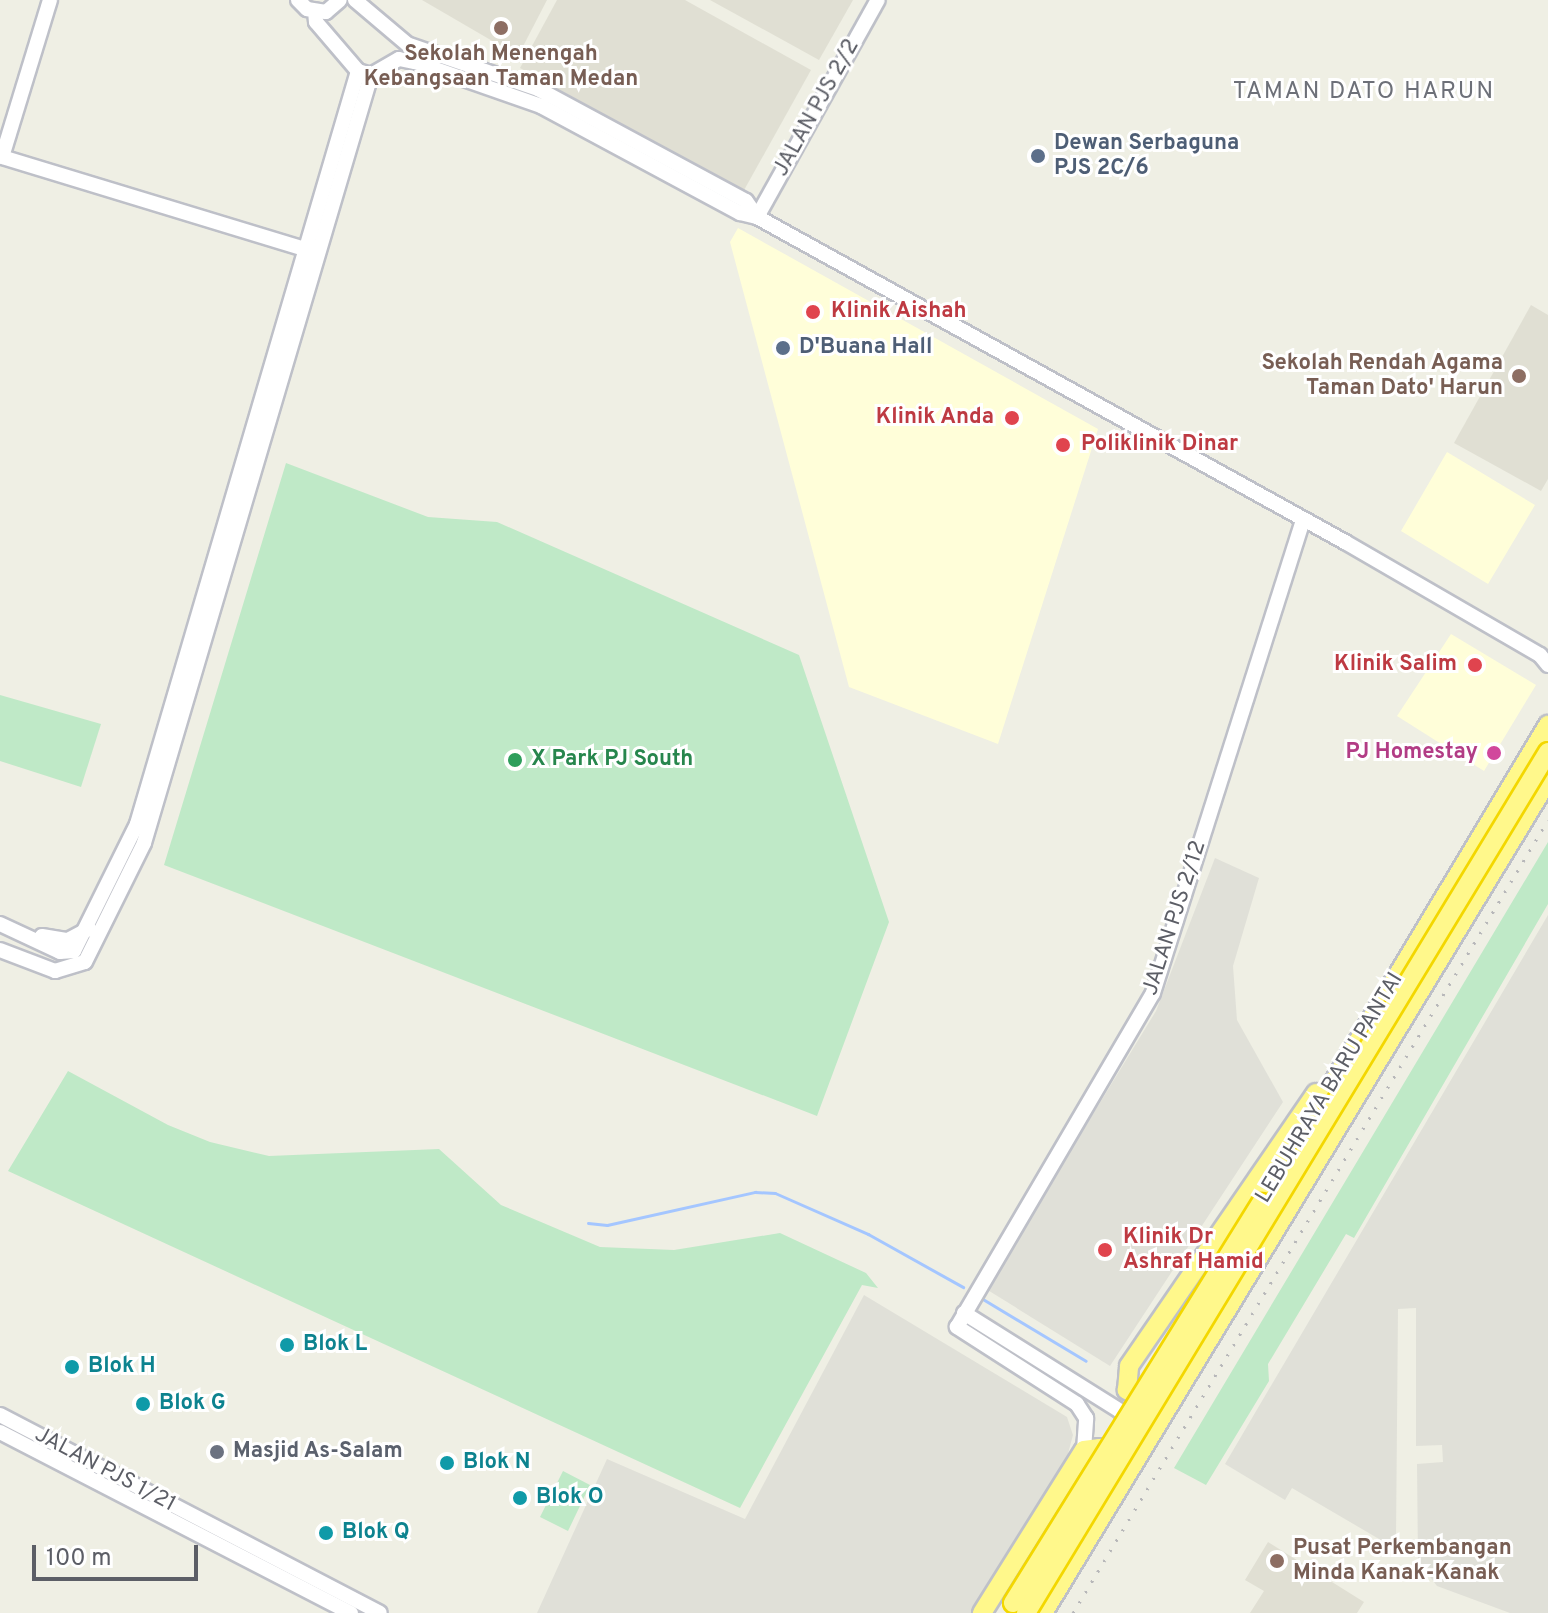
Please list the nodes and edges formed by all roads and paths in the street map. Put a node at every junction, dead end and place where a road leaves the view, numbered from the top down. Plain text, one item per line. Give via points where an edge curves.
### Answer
1 (50, 0) edge
2 (298, 0) edge
3 (340, 0) edge
4 (355, 0) edge
5 (878, 0) edge
6 (315, 11) junction
7 (364, 73) junction
8 (757, 217) junction
9 (312, 251) junction
10 (1303, 519) junction
11 (1545, 659) edge
12 (1548, 725) edge
13 (1548, 752) edge
14 (1548, 780) edge
15 (5, 926) edge
16 (89, 929) junction
17 (0, 950) edge
18 (68, 954) junction
19 (72, 970) junction
20 (1340, 1072) junction
21 (964, 1313) junction
22 (1179, 1389) junction
23 (0, 1415) edge
24 (0, 1432) edge
25 (1084, 1450) junction
26 (1115, 1493) junction
27 (1015, 1610) edge
28 (351, 1613) edge
29 (380, 1613) edge
30 (982, 1613) edge
31 (1043, 1613) edge

1 - 9 street via 2,157
2 - 6 street
3 - 6 street via 336,9
4 - 8 street via 407,44 538,89 746,201
5 - 8 street, JALAN PJS 2/2
6 - 7 street via 316,22
7 - 8 street via 399,59 514,93 740,213
7 - 9 street
8 - 10 street
9 - 16 street via 137,824
9 - 19 street via 144,843 93,951
10 - 11 street
10 - 21 street, JALAN PJS 2/12 via 1153,993
12 - 20 highway, LEBUHRAYA BARU PANTAI
13 - 27 highway, LEBUHRAYA BARU PANTAI, bridge
14 - 22 highway
15 - 16 street via 68,940
15 - 18 street
16 - 18 street
17 - 19 street via 55,971
18 - 19 street
20 - 22 highway via 1290,1126 1124,1381 1132,1395 1148,1403 1167,1400
20 - 27 highway, LEBUHRAYA BARU PANTAI, bridge
21 - 25 street, JALAN PJS 2/12 via 957,1327 1077,1404 1086,1418
21 - 26 street via 1120,1411 1134,1438
22 - 26 highway
23 - 29 street, JALAN PJS 1/21
24 - 28 street, JALAN PJS 1/21
25 - 26 highway via 1100,1448 1112,1456
25 - 30 highway
26 - 31 highway

